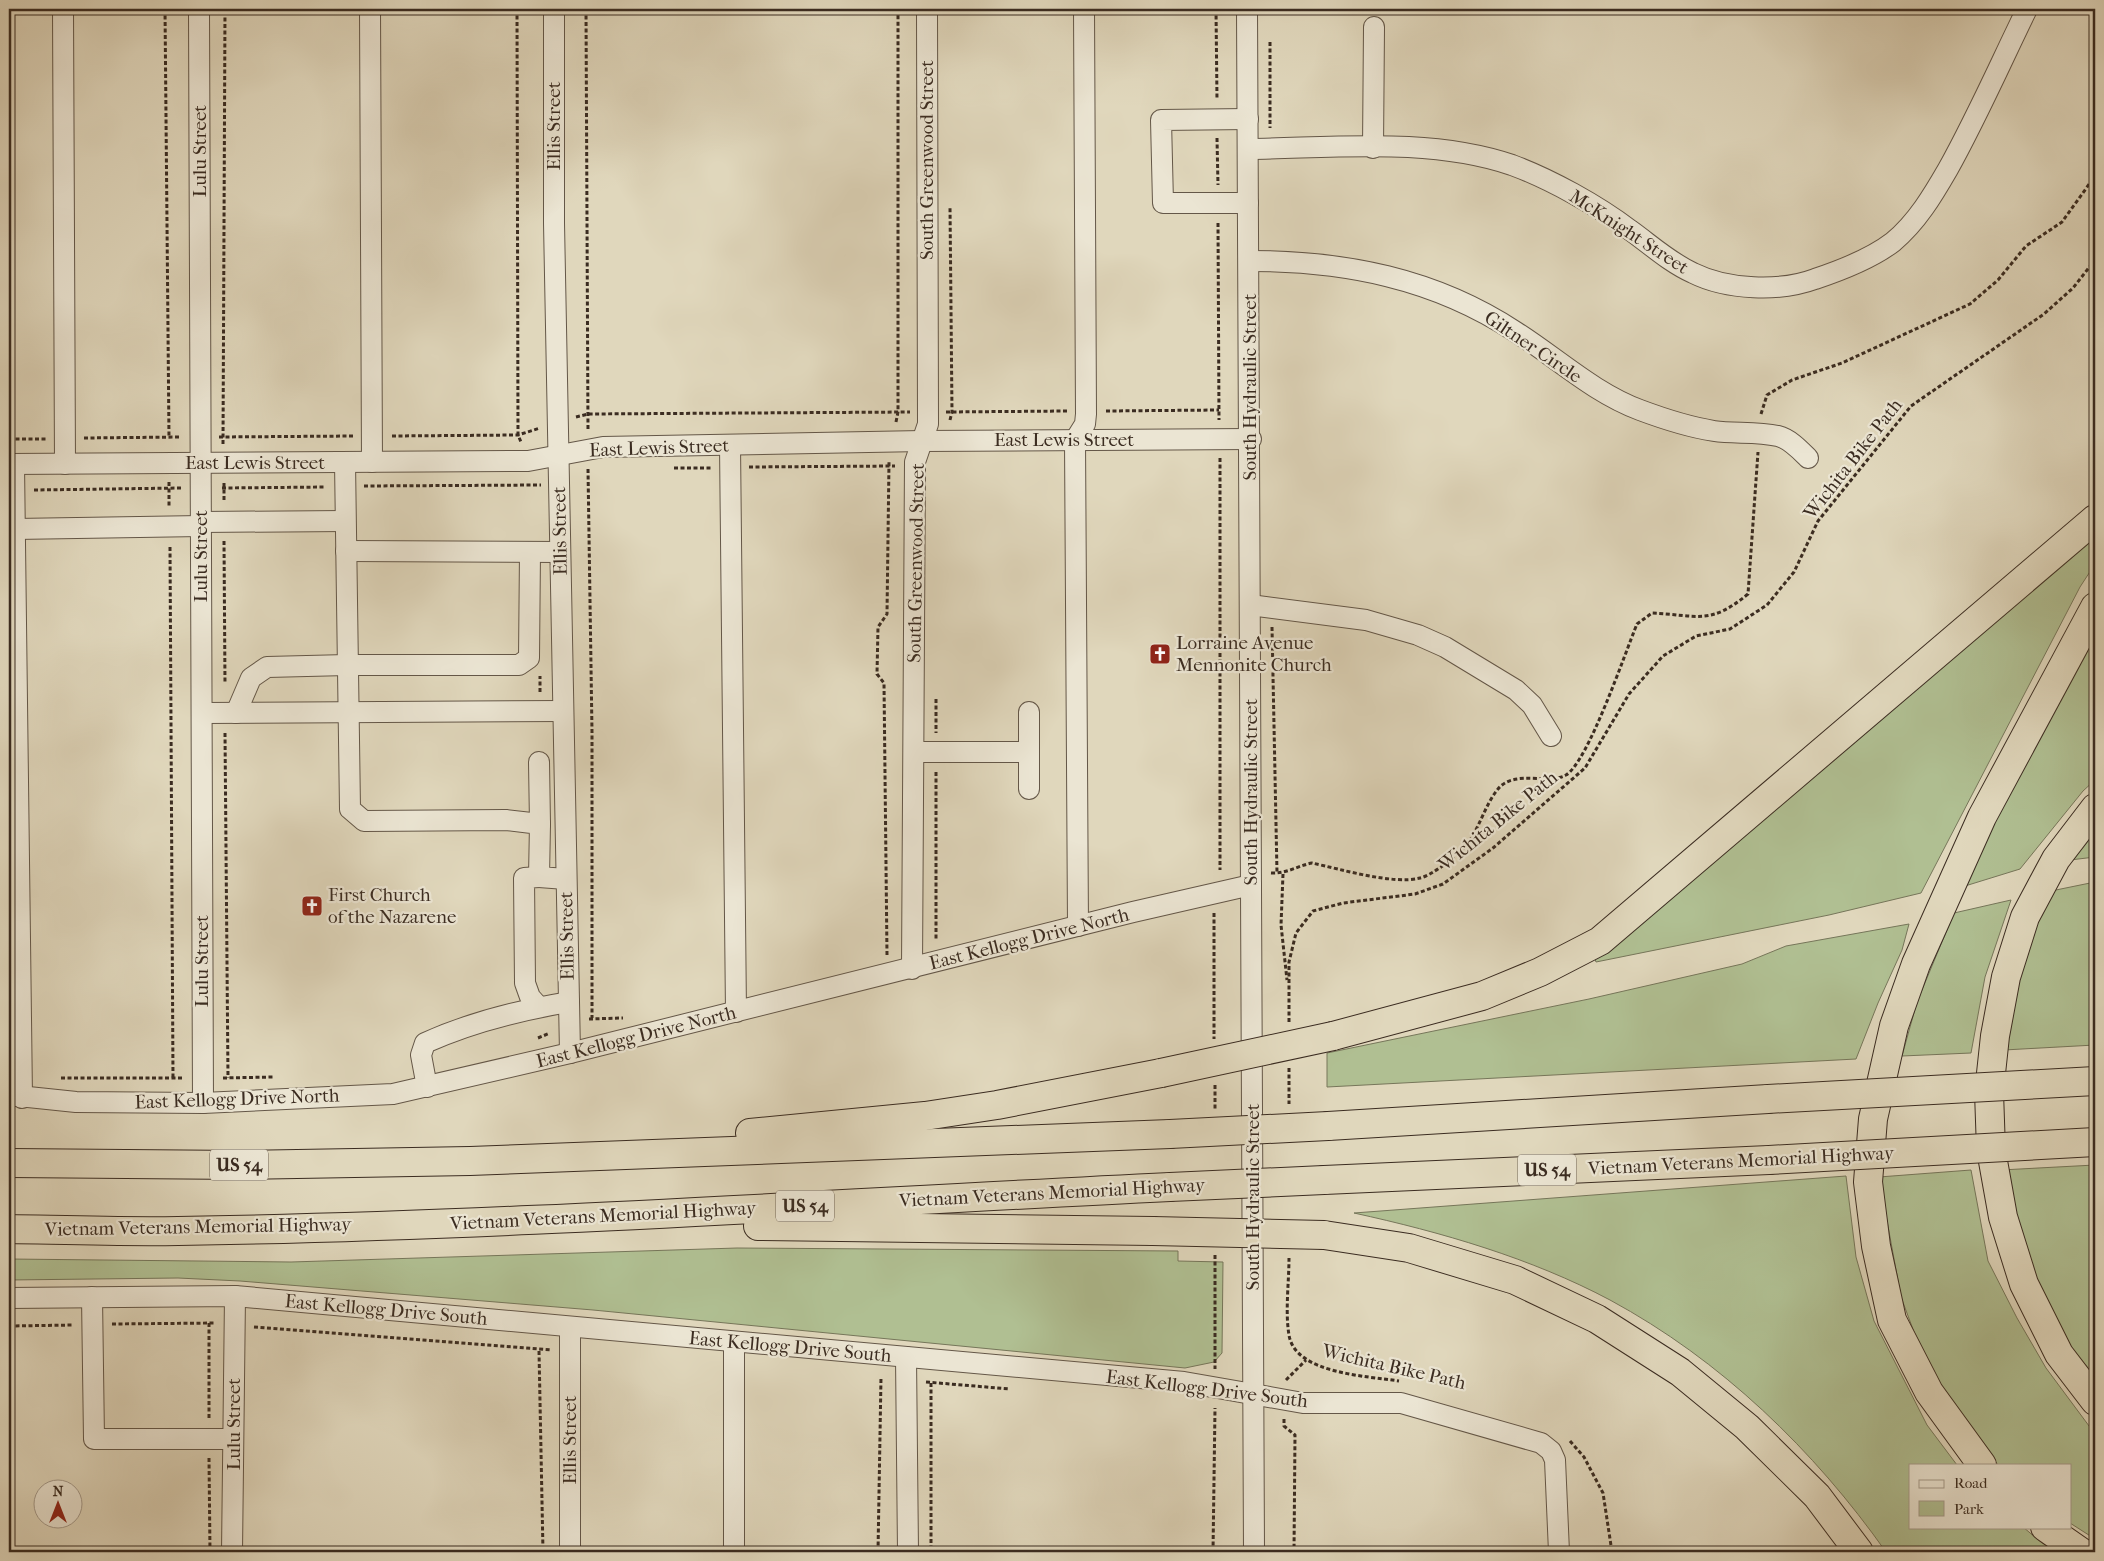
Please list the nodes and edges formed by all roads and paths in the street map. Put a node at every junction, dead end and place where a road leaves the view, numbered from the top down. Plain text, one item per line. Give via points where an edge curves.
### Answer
1 (63, 9) edge
2 (199, 9) edge
3 (370, 9) edge
4 (517, 9) edge
5 (554, 9) edge
6 (586, 9) edge
7 (898, 9) edge
8 (926, 9) edge
9 (1084, 9) edge
10 (1248, 9) edge
11 (2027, 9) edge
12 (1374, 27) dead end
13 (1248, 120) junction
14 (1373, 148) junction
15 (1248, 149) junction
16 (517, 167) dead end
17 (2095, 176) edge
18 (1248, 203) junction
19 (950, 205) dead end
20 (1249, 260) junction
21 (2095, 260) edge
22 (1219, 410) dead end
23 (1086, 411) junction
24 (898, 412) junction
25 (928, 412) junction
26 (952, 412) junction
27 (588, 414) junction
28 (558, 422) junction
29 (1759, 435) junction
30 (372, 436) junction
31 (201, 437) junction
32 (65, 438) junction
33 (9, 439) edge
34 (1250, 439) junction
35 (1075, 440) junction
36 (922, 441) junction
37 (943, 441) junction
38 (892, 442) junction
39 (730, 445) junction
40 (588, 450) junction
41 (558, 455) junction
42 (1808, 458) dead end
43 (345, 462) junction
44 (372, 462) junction
45 (201, 463) junction
46 (12, 464) edge
47 (65, 464) junction
48 (2095, 519) edge
49 (345, 521) junction
50 (201, 524) junction
51 (15, 529) junction
52 (346, 550) junction
53 (530, 552) junction
54 (560, 552) junction
55 (1250, 604) junction
56 (2095, 607) edge
57 (347, 665) junction
58 (936, 693) dead end
59 (563, 711) junction
60 (347, 712) junction
61 (1028, 712) dead end
62 (202, 713) junction
63 (236, 713) junction
64 (1550, 736) dead end
65 (914, 752) junction
66 (936, 752) junction
67 (1028, 752) junction
68 (539, 762) dead end
69 (1029, 789) dead end
70 (2095, 808) edge
71 (540, 824) junction
72 (1282, 874) junction
73 (539, 877) junction
74 (566, 879) junction
75 (1251, 879) junction
76 (1215, 894) junction
77 (1078, 926) junction
78 (946, 941) dead end
79 (936, 943) junction
80 (887, 956) junction
81 (878, 958) dead end
82 (912, 959) junction
83 (1289, 998) junction
84 (569, 1002) junction
85 (539, 1007) junction
86 (736, 1012) junction
87 (592, 1018) junction
88 (629, 1018) dead end
89 (569, 1026) junction
90 (1289, 1028) dead end
91 (529, 1040) dead end
92 (1214, 1042) dead end
93 (570, 1054) junction
94 (1289, 1068) dead end
95 (276, 1077) dead end
96 (60, 1078) dead end
97 (202, 1078) junction
98 (1215, 1081) dead end
99 (2095, 1081) edge
100 (427, 1086) junction
101 (15, 1097) edge
102 (202, 1103) junction
103 (1289, 1107) dead end
104 (1215, 1110) dead end
105 (2095, 1142) edge
106 (470, 1161) junction
107 (9, 1163) edge
108 (441, 1223) junction
109 (9, 1229) edge
110 (1215, 1247) dead end
111 (1289, 1257) dead end
112 (234, 1296) junction
113 (92, 1297) junction
114 (9, 1298) edge
115 (93, 1325) junction
116 (234, 1325) junction
117 (9, 1326) edge
118 (570, 1327) junction
119 (734, 1342) junction
120 (570, 1350) junction
121 (539, 1351) junction
122 (906, 1357) junction
123 (1306, 1360) junction
124 (872, 1375) dead end
125 (881, 1376) junction
126 (906, 1380) junction
127 (932, 1383) junction
128 (1407, 1383) dead end
129 (1215, 1388) junction
130 (1019, 1389) dead end
131 (1253, 1394) junction
132 (1285, 1400) junction
133 (2095, 1401) edge
134 (1568, 1438) dead end
135 (234, 1440) junction
136 (1981, 1464) edge
137 (2046, 1528) edge
138 (232, 1552) edge
139 (543, 1552) edge
140 (570, 1552) edge
141 (734, 1552) edge
142 (878, 1552) edge
143 (908, 1552) edge
144 (932, 1552) edge
145 (1214, 1552) edge
146 (1254, 1552) edge
147 (1294, 1552) edge
148 (1559, 1552) edge
149 (1612, 1552) edge
150 (1859, 1552) edge
151 (2081, 1552) edge

1 - 32 street
2 - 31 street, Lulu Street
3 - 30 street
4 - 16 path
5 - 28 street, Ellis Street
6 - 27 path
7 - 24 path
8 - 25 street, South Greenwood Street
9 - 23 street
10 - 13 street, South Hydraulic Street
11 - 14 street, McKnight Street via 1964,140 1920,214 1893,242 1874,254 1801,284 1781,288 1734,285 1696,275 1671,262 1628,228 1549,180 1510,165 1464,153 1406,147
12 - 14 street
13 - 15 street, South Hydraulic Street
13 - 18 street via 1161,120 1162,203
14 - 15 street, McKnight Street
15 - 18 street, South Hydraulic Street
17 - 29 path via 2062,222 2026,246 1998,280 1970,304 1842,363 1792,380 1766,395
18 - 20 street, South Hydraulic Street
19 - 26 path
20 - 29 street, Giltner Circle via 1337,265 1406,280 1491,317 1558,360 1588,384 1638,410 1689,426
20 - 34 street, South Hydraulic Street
21 - 83 path, Wichita Bike Path via 2073,288 2044,314 1911,406 1818,521 1794,572 1766,605 1730,629 1696,636 1663,656 1629,694 1585,768 1493,848 1443,884 1415,894 1343,903 1314,911 1296,933 1289,962
22 - 23 path
23 - 26 path
23 - 35 street via 1085,424
24 - 25 path
24 - 27 path
24 - 38 path
25 - 26 path
25 - 36 street, South Greenwood Street
26 - 37 path
27 - 28 path
27 - 40 path
28 - 30 path via 518,435
28 - 41 street, Ellis Street
29 - 42 street, Giltner Circle via 1779,436
29 - 72 path via 1748,594 1729,609 1706,617 1652,613 1637,624 1578,764 1565,776 1508,780 1498,789 1463,850 1422,878 1404,881 1312,863
30 - 31 path
30 - 44 street
31 - 32 path
31 - 45 street, Lulu Street
32 - 33 path
32 - 47 street
34 - 35 street, East Lewis Street
34 - 55 street, South Hydraulic Street
35 - 37 street, East Lewis Street
35 - 77 street
36 - 37 street, East Lewis Street
36 - 38 street, East Lewis Street
36 - 65 street, South Greenwood Street via 915,462
38 - 39 street, East Lewis Street
38 - 80 path via 888,467 887,614 878,626 876,674 884,683
39 - 40 street, East Lewis Street
39 - 86 street
40 - 41 street, East Lewis Street
40 - 87 path
41 - 44 street, East Lewis Street via 528,461
41 - 54 street, Ellis Street
43 - 44 street, East Lewis Street
43 - 45 street, East Lewis Street
43 - 49 street
45 - 47 street, East Lewis Street
45 - 50 street, Lulu Street
46 - 47 street, East Lewis Street
46 - 51 street
48 - 106 highway, bridge via 1600,941 1540,972 1482,996 1333,1036 997,1105 925,1116
49 - 50 street
49 - 52 street
50 - 51 street
50 - 62 street, Lulu Street
51 - 101 street
52 - 53 street
52 - 57 street
53 - 54 street
53 - 57 street via 529,658 519,665
54 - 59 street, Ellis Street
55 - 64 street via 1366,620 1418,635 1468,660 1516,690 1532,705
55 - 75 street, South Hydraulic Street
56 - 136 highway via 1982,817 1916,964 1894,1026 1873,1119 1868,1182 1876,1246 1892,1320 1930,1392
57 - 60 street
57 - 63 street via 266,668 251,678
58 - 66 path
59 - 60 street
59 - 74 street, Ellis Street
60 - 63 street
60 - 71 street via 350,809 364,821 506,820
61 - 67 street
62 - 63 street
62 - 97 street, Lulu Street
65 - 66 street
65 - 82 street, South Greenwood Street
66 - 67 street
66 - 79 path
67 - 69 street
68 - 71 street
70 - 133 highway via 2056,859 2025,917 2006,977 1988,1092 1991,1150 2003,1217 2024,1284 2059,1354
71 - 73 street
72 - 75 path
72 - 83 path via 1281,925
73 - 74 street
73 - 85 street via 524,878 523,907 525,983 530,997
74 - 84 street, Ellis Street
75 - 76 street, East Kellogg Drive North
75 - 76 path via 1215,870
75 - 131 street, South Hydraulic Street
76 - 77 street, East Kellogg Drive North
76 - 92 path
77 - 82 street, East Kellogg Drive North
78 - 79 path
79 - 82 path
80 - 81 path
80 - 82 path
82 - 86 street, East Kellogg Drive North
83 - 90 path, Wichita Bike Path
84 - 85 street
84 - 89 street, Ellis Street
85 - 100 street via 444,1034 425,1043 421,1055
86 - 93 street, East Kellogg Drive North
87 - 88 path
87 - 89 path
89 - 91 path
89 - 93 street, Ellis Street
93 - 100 street, East Kellogg Drive North
94 - 103 path
95 - 97 path
96 - 97 path
97 - 102 street, Lulu Street
98 - 104 path
99 - 106 highway, US 54, bridge via 1170,1134
100 - 102 street, East Kellogg Drive North via 393,1094
101 - 102 street, East Kellogg Drive North via 76,1102
105 - 108 highway, Vietnam Veterans Memorial Highway / US 54, bridge
106 - 107 highway, US 54 via 242,1165
108 - 109 highway, Vietnam Veterans Memorial Highway / US 54 via 176,1231
108 - 150 highway, bridge via 1324,1235 1409,1248 1506,1277 1597,1319 1680,1372 1747,1427 1817,1496
110 - 129 path
111 - 123 path, Wichita Bike Path via 1289,1336 1300,1357
112 - 113 street, East Kellogg Drive South
112 - 116 street, Lulu Street
112 - 118 street, East Kellogg Drive South
113 - 114 street, East Kellogg Drive South
113 - 115 street
115 - 116 path
115 - 117 path
115 - 135 street via 94,1439
116 - 121 path
116 - 135 street, Lulu Street
118 - 119 street, East Kellogg Drive South
118 - 120 street, Ellis Street
119 - 122 street, East Kellogg Drive South
119 - 141 street
120 - 121 path
120 - 140 street, Ellis Street
121 - 139 path
122 - 126 street
122 - 129 street, East Kellogg Drive South via 1184,1382
123 - 128 path, Wichita Bike Path via 1322,1368
123 - 132 path via 1286,1379
124 - 125 path
125 - 126 path
125 - 142 path
126 - 127 path
126 - 143 street
127 - 130 path
127 - 144 path
129 - 131 street, East Kellogg Drive South
129 - 145 path
131 - 132 street, East Kellogg Drive South
131 - 146 street, South Hydraulic Street
132 - 147 path via 1284,1426 1295,1435
132 - 148 street, East Kellogg Drive South via 1302,1403 1401,1403 1541,1443 1551,1451 1555,1460
134 - 149 path via 1584,1457 1603,1493
135 - 138 street, Lulu Street
137 - 151 highway

